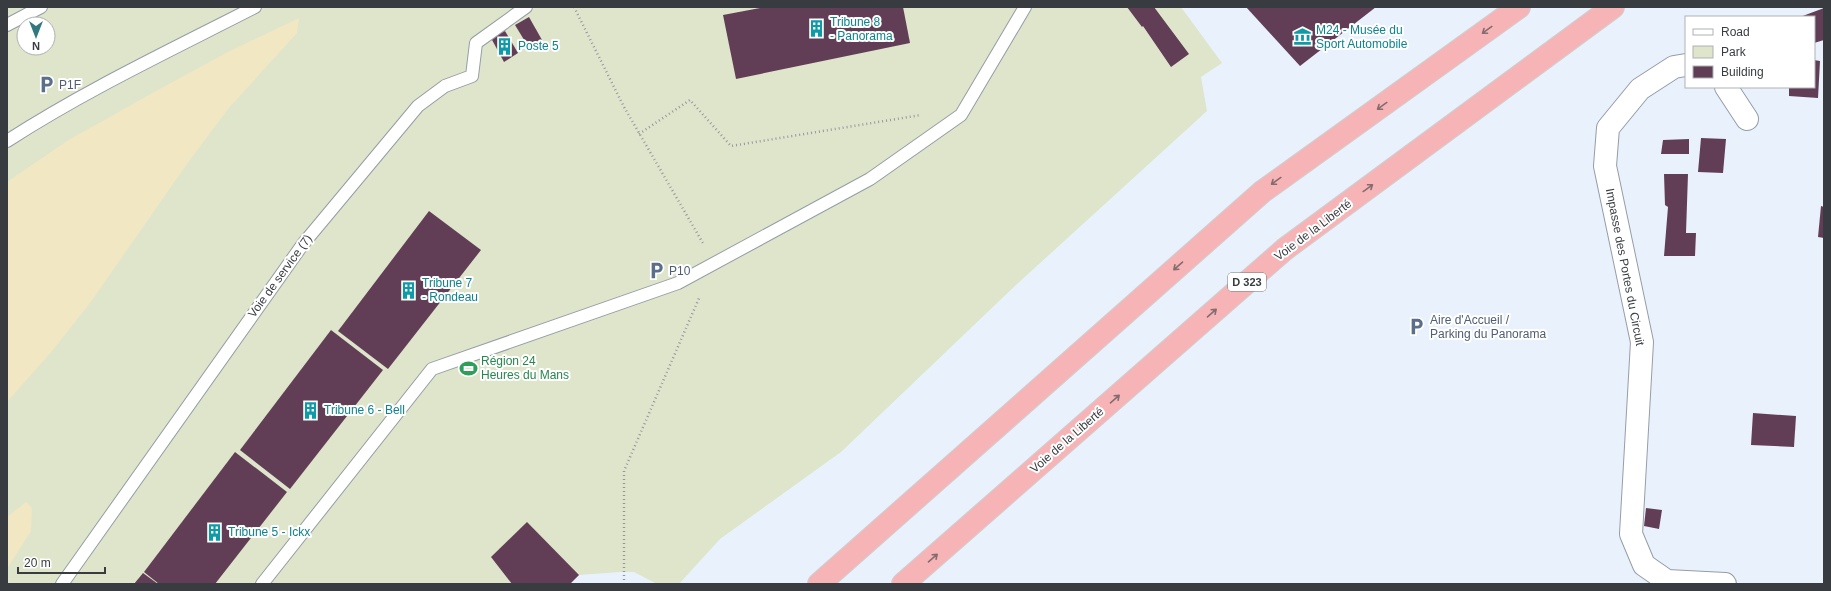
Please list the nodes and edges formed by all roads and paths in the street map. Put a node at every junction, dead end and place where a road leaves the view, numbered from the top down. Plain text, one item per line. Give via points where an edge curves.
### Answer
1 (41, 7) edge
2 (255, 7) edge
3 (526, 7) edge
4 (574, 7) edge
5 (1025, 7) edge
6 (1519, 7) edge
7 (1613, 7) edge
8 (7, 25) edge
9 (1685, 65) edge
10 (1727, 88) edge
11 (929, 114) dead end
12 (1747, 120) dead end
13 (639, 134) junction
14 (7, 141) edge
15 (715, 263) junction
16 (62, 584) edge
17 (262, 584) edge
18 (624, 584) edge
19 (819, 584) edge
20 (903, 584) edge
21 (1725, 584) edge

1 - 8 lane
2 - 14 lane via 103,84
3 - 16 lane, Voie de service (7) via 476,43 472,76 445,86 418,106 303,244
4 - 13 path
5 - 15 lane via 961,115 870,179
6 -> 19 highway via 1262,192
20 -> 7 highway, Voie de la Liberté / D 323 via 1285,249
9 - 21 street, Impasse des Portes du Circuit via 1674,66 1640,89 1608,128 1605,166 1642,342 1631,534 1644,565 1667,581
10 - 12 street
11 - 13 path via 731,146 690,100
13 - 15 path
15 - 17 lane via 678,283 432,369
15 - 18 path via 624,471

